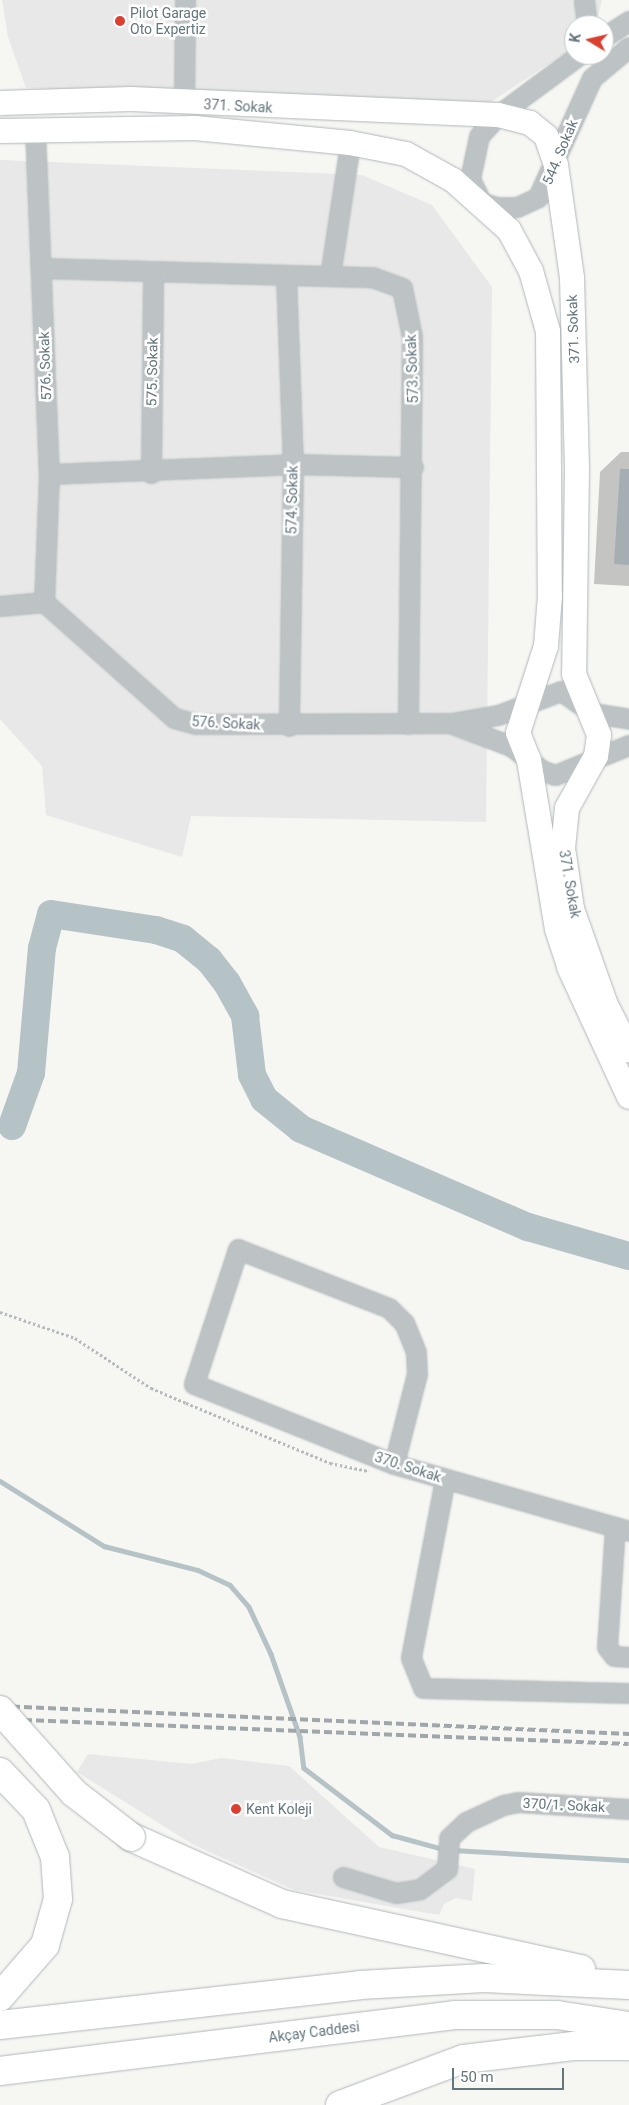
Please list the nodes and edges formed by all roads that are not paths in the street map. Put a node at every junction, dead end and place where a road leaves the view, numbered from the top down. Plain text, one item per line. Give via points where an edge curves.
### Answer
1 (185, 0) edge
2 (584, 0) edge
3 (586, 15) edge
4 (629, 21) edge
5 (614, 31) edge
6 (629, 47) edge
7 (565, 65) edge
8 (591, 65) edge
9 (592, 78) junction
10 (184, 102) junction
11 (0, 103) edge
12 (498, 115) junction
13 (35, 129) junction
14 (0, 132) edge
15 (350, 143) junction
16 (556, 165) junction
17 (481, 202) junction
18 (41, 268) junction
19 (153, 271) junction
20 (286, 275) junction
21 (330, 276) junction
22 (293, 464) junction
23 (413, 467) junction
24 (151, 473) junction
25 (49, 474) junction
26 (44, 602) junction
27 (0, 606) edge
28 (531, 702) junction
29 (593, 713) junction
30 (629, 719) edge
31 (452, 723) junction
32 (408, 724) junction
33 (288, 726) junction
34 (629, 745) edge
35 (596, 756) junction
36 (528, 760) junction
37 (629, 1050) edge
38 (629, 1097) edge
39 (394, 1464) junction
40 (445, 1478) junction
41 (622, 1529) edge
42 (629, 1657) edge
43 (629, 1693) edge
44 (0, 1710) edge
45 (2, 1781) edge
46 (629, 1809) edge
47 (343, 1877) dead end
48 (629, 1980) edge
49 (629, 1985) edge
50 (0, 1997) edge
51 (0, 2024) edge
52 (629, 2026) edge
53 (629, 2046) edge
54 (0, 2071) edge
55 (340, 2105) edge

1 - 10 street
2 - 3 street
4 - 5 street
6 - 9 street, 544. Sokak
7 - 12 street
8 - 9 street
9 - 16 street, 544. Sokak
10 - 11 main road, 371. Sokak
10 - 12 main road, 371. Sokak
12 - 16 main road, 371. Sokak via 538,128 546,136
12 - 17 street via 473,148 470,179
13 - 14 main road, 371. Sokak
13 - 15 main road, 371. Sokak via 195,128
13 - 18 street, 576. Sokak
15 - 17 main road, 371. Sokak via 406,154
15 - 21 street
16 - 17 street, 544. Sokak via 546,187 530,203 496,208
16 - 29 main road, 371. Sokak via 572,278 577,468 574,674
17 - 28 main road, 371. Sokak via 522,252 542,302 548,331 550,596 546,646
18 - 19 street, 573. Sokak
18 - 25 street, 576. Sokak
19 - 20 street, 573. Sokak
19 - 24 street, 575. Sokak
20 - 21 street, 573. Sokak
20 - 22 street, 574. Sokak
21 - 23 street, 573. Sokak via 372,277 402,288 412,337
22 - 23 street
22 - 24 street
22 - 33 street, 574. Sokak
23 - 32 street, 573. Sokak
24 - 25 street
25 - 26 street, 576. Sokak
26 - 27 street
26 - 33 street, 576. Sokak via 174,718 196,724
28 - 29 street via 561,692
28 - 31 street
28 - 36 main road, 371. Sokak via 518,733
29 - 30 street
29 - 35 main road, 371. Sokak via 599,735
31 - 32 street, 576. Sokak
31 - 36 street via 511,746
32 - 33 street, 576. Sokak
34 - 35 street
35 - 36 street via 555,775
35 - 37 main road, 371. Sokak via 566,808 563,848 572,909 606,1005
36 - 38 main road, 371. Sokak via 557,929
39 - 39 street, 370. Sokak via 194,1384 238,1249 389,1308 410,1332 418,1363
39 - 40 street, 370. Sokak
40 - 41 street, 370. Sokak
40 - 43 street via 411,1658 423,1688
41 - 42 street via 607,1646 614,1656
44 - 48 highway, bridge via 74,1793 131,1837 282,1904
45 - 50 highway via 36,1810 46,1831 56,1857 58,1899 45,1945
46 - 47 street, 370/1. Sokak via 519,1802 466,1822 449,1838 447,1869 420,1889 396,1893
49 - 51 highway via 484,1978 369,1985
52 - 54 highway, Akçay Caddesi via 557,2015 455,2015
53 - 55 highway via 573,2046 464,2059

